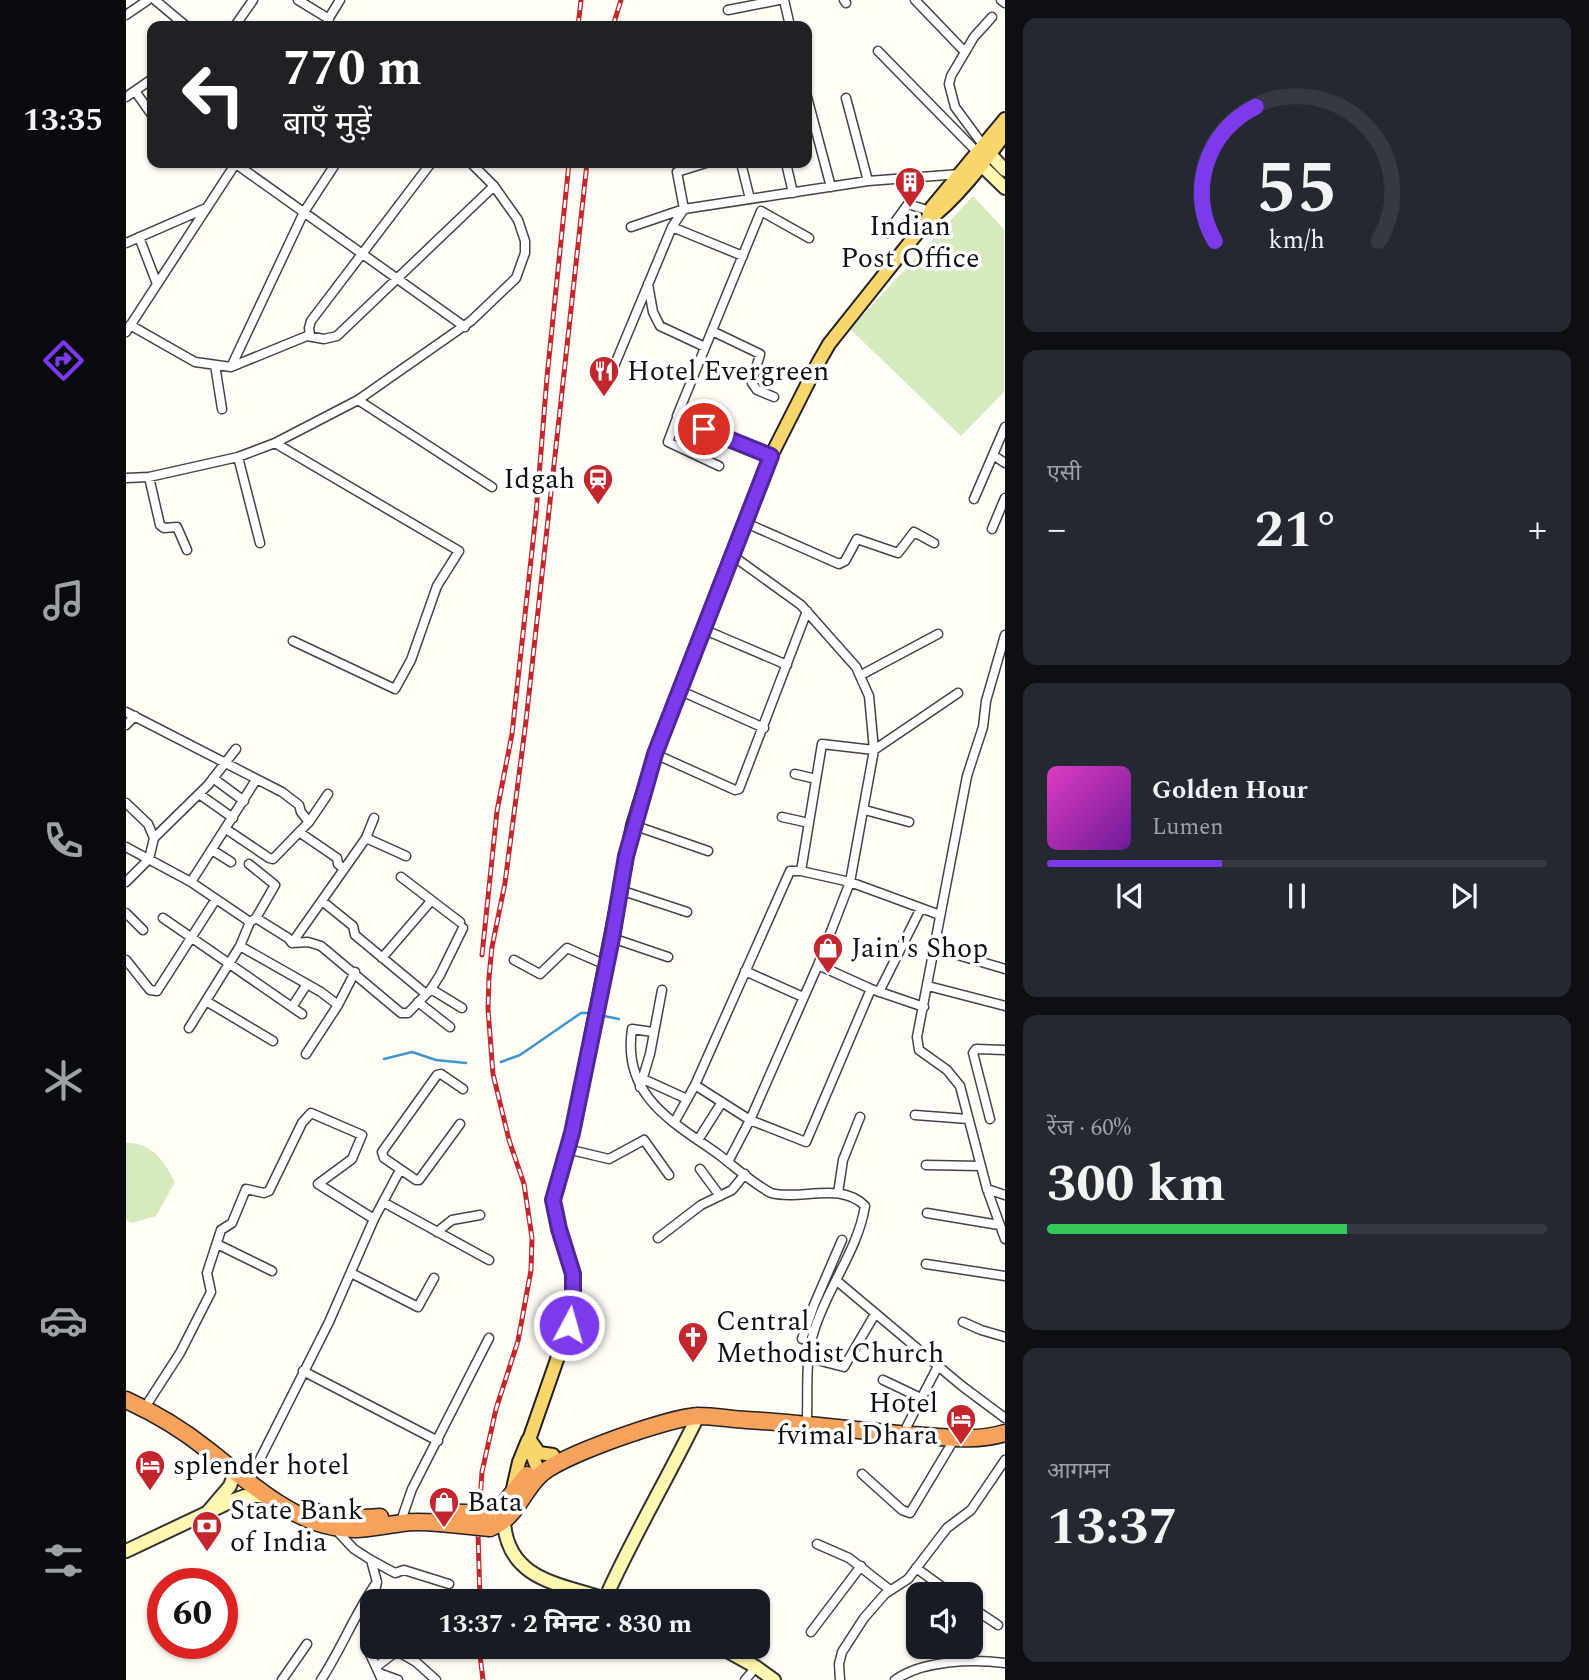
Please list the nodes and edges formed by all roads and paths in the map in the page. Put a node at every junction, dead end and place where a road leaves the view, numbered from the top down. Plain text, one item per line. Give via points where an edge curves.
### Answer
1 (148, 0) edge
2 (155, 0) edge
3 (253, 0) edge
4 (298, 0) edge
5 (340, 0) edge
6 (781, 0) edge
7 (915, 0) edge
8 (728, 10) dead end
9 (126, 15) edge
10 (992, 17) dead end
11 (181, 21) edge
12 (238, 21) edge
13 (325, 21) edge
14 (327, 21) edge
15 (786, 21) edge
16 (878, 51) dead end
17 (965, 52) junction
18 (147, 83) edge
19 (135, 91) junction
20 (126, 97) edge
21 (846, 97) dead end
22 (147, 108) edge
23 (812, 116) edge
24 (1004, 119) edge
25 (1004, 134) edge
26 (981, 154) junction
27 (233, 168) edge
28 (243, 168) edge
29 (333, 168) edge
30 (427, 168) edge
31 (476, 168) edge
32 (690, 168) edge
33 (742, 168) edge
34 (787, 168) edge
35 (1004, 170) edge
36 (960, 174) junction
37 (868, 181) junction
38 (494, 186) junction
39 (831, 187) junction
40 (1004, 188) edge
41 (793, 193) junction
42 (750, 199) junction
43 (205, 208) junction
44 (684, 209) junction
45 (304, 212) junction
46 (928, 216) junction
47 (672, 227) junction
48 (631, 228) dead end
49 (887, 233) dead end
50 (139, 237) junction
51 (809, 238) dead end
52 (126, 243) edge
53 (362, 253) junction
54 (743, 256) junction
55 (396, 277) junction
56 (157, 284) junction
57 (648, 284) junction
58 (465, 327) junction
59 (128, 329) edge
60 (712, 331) junction
61 (310, 335) junction
62 (705, 347) junction
63 (215, 365) junction
64 (231, 367) junction
65 (605, 388) dead end
66 (774, 397) dead end
67 (358, 400) junction
68 (222, 409) dead end
69 (677, 418) junction
70 (1004, 427) edge
71 (275, 443) junction
72 (993, 455) junction
73 (771, 456) junction
74 (238, 457) junction
75 (1004, 463) edge
76 (719, 466) dead end
77 (149, 477) junction
78 (126, 478) edge
79 (492, 487) dead end
80 (1004, 498) edge
81 (974, 499) dead end
82 (746, 523) junction
83 (992, 528) dead end
84 (260, 543) dead end
85 (934, 543) dead end
86 (187, 550) dead end
87 (733, 556) junction
88 (807, 611) junction
89 (705, 630) junction
90 (938, 634) dead end
91 (1004, 635) edge
92 (293, 641) dead end
93 (787, 665) junction
94 (862, 675) junction
95 (681, 691) junction
96 (958, 693) dead end
97 (130, 714) edge
98 (126, 725) edge
99 (764, 728) junction
100 (236, 749) dead end
101 (874, 750) junction
102 (655, 754) junction
103 (226, 763) junction
104 (795, 774) dead end
105 (213, 778) junction
106 (817, 779) junction
107 (256, 780) junction
108 (199, 794) junction
109 (328, 794) dead end
110 (244, 801) junction
111 (126, 803) edge
112 (865, 810) junction
113 (782, 817) dead end
114 (233, 818) junction
115 (374, 818) dead end
116 (309, 822) junction
117 (909, 822) dead end
118 (809, 823) junction
119 (633, 825) junction
120 (226, 829) junction
121 (299, 832) junction
122 (155, 838) junction
123 (366, 838) junction
124 (126, 847) edge
125 (212, 850) junction
126 (708, 850) dead end
127 (406, 856) dead end
128 (149, 859) junction
129 (231, 862) dead end
130 (249, 864) dead end
131 (344, 869) junction
132 (801, 871) junction
133 (401, 877) dead end
134 (126, 882) edge
135 (191, 882) junction
136 (850, 882) junction
137 (620, 890) junction
138 (216, 899) junction
139 (322, 901) junction
140 (431, 901) junction
141 (921, 908) junction
142 (687, 912) dead end
143 (126, 913) edge
144 (940, 915) junction
145 (163, 918) dead end
146 (253, 920) junction
147 (143, 930) dead end
148 (191, 938) junction
149 (612, 938) junction
150 (292, 943) junction
151 (240, 946) junction
152 (934, 948) junction
153 (382, 957) junction
154 (668, 957) dead end
155 (126, 960) edge
156 (514, 960) dead end
157 (229, 962) junction
158 (606, 965) junction
159 (818, 965) junction
160 (1004, 970) edge
161 (745, 971) junction
162 (355, 972) junction
163 (307, 984) junction
164 (928, 986) junction
165 (663, 990) dead end
166 (875, 990) junction
167 (428, 991) junction
168 (803, 997) junction
169 (206, 1001) junction
170 (418, 1002) junction
171 (338, 1004) junction
172 (1004, 1006) edge
173 (292, 1007) junction
174 (924, 1007) junction
175 (462, 1008) dead end
176 (302, 1014) dead end
177 (450, 1027) dead end
178 (189, 1028) dead end
179 (653, 1032) junction
180 (273, 1041) dead end
181 (1004, 1049) edge
182 (306, 1054) dead end
183 (641, 1083) junction
184 (695, 1085) junction
185 (463, 1089) dead end
186 (687, 1099) junction
187 (722, 1102) junction
188 (915, 1115) dead end
189 (860, 1117) dead end
190 (968, 1119) junction
191 (990, 1119) dead end
192 (750, 1120) junction
193 (674, 1123) junction
194 (460, 1124) dead end
195 (698, 1140) junction
196 (567, 1149) junction
197 (728, 1162) junction
198 (926, 1165) dead end
199 (980, 1166) junction
200 (700, 1169) dead end
201 (400, 1170) junction
202 (745, 1174) junction
203 (669, 1175) dead end
204 (987, 1189) junction
205 (838, 1193) junction
206 (1004, 1195) edge
207 (720, 1196) junction
208 (383, 1202) junction
209 (928, 1213) dead end
210 (480, 1215) dead end
211 (374, 1219) junction
212 (999, 1225) junction
213 (437, 1232) junction
214 (658, 1238) dead end
215 (1004, 1239) edge
216 (842, 1240) dead end
217 (217, 1244) junction
218 (489, 1260) dead end
219 (926, 1264) dead end
220 (272, 1271) dead end
221 (351, 1273) junction
222 (1004, 1276) edge
223 (434, 1278) dead end
224 (837, 1280) junction
225 (824, 1297) junction
226 (875, 1314) junction
227 (963, 1322) dead end
228 (1004, 1336) edge
229 (489, 1338) dead end
230 (802, 1339) dead end
231 (810, 1358) junction
232 (938, 1366) junction
233 (303, 1371) junction
234 (883, 1380) dead end
235 (126, 1390) edge
236 (921, 1398) junction
237 (126, 1400) edge
238 (149, 1401) junction
239 (698, 1416) junction
240 (807, 1417) junction
241 (1004, 1419) edge
242 (907, 1426) junction
243 (1004, 1433) edge
244 (530, 1437) junction
245 (955, 1438) junction
246 (438, 1441) junction
247 (553, 1455) junction
248 (1004, 1460) edge
249 (538, 1471) junction
250 (235, 1472) junction
251 (862, 1474) dead end
252 (251, 1478) junction
253 (511, 1494) junction
254 (269, 1496) junction
255 (206, 1513) junction
256 (403, 1515) junction
257 (439, 1517) junction
258 (495, 1521) junction
259 (334, 1528) junction
260 (817, 1544) dead end
261 (126, 1551) edge
262 (371, 1560) junction
263 (861, 1566) junction
264 (916, 1568) junction
265 (377, 1582) junction
266 (935, 1582) edge
267 (449, 1584) dead end
268 (376, 1589) edge
269 (574, 1589) edge
270 (612, 1589) edge
271 (890, 1590) junction
272 (983, 1615) edge
273 (998, 1625) dead end
274 (811, 1632) dead end
275 (307, 1644) dead end
276 (742, 1659) edge
277 (1004, 1663) edge
278 (756, 1667) junction
279 (379, 1673) edge
280 (282, 1680) edge
281 (321, 1680) edge
282 (398, 1680) edge
283 (436, 1680) edge
284 (746, 1680) edge
285 (774, 1680) edge
286 (839, 1680) edge
287 (895, 1680) edge

1 - 9 street
2 - 11 street
3 - 12 street
4 - 13 street
5 - 14 street
6 - 8 street
6 - 15 street
7 - 17 street
10 - 17 street
16 - 26 street
17 - 26 street via 949,84 955,107
18 - 19 street
19 - 20 street
19 - 22 street
21 - 37 street
23 - 39 street
24 - 26 main road
25 - 26 main road
26 - 35 street
26 - 36 main road
26 - 40 street
26 - 46 main road via 939,212
27 - 43 street
28 - 45 street
29 - 45 street
30 - 53 street
31 - 38 street
32 - 44 street via 677,172
33 - 42 street
34 - 41 street
36 - 37 street
36 - 46 main road
37 - 39 street
38 - 55 street
38 - 58 street via 520,225 525,253 516,278
39 - 41 street
41 - 42 street
42 - 44 street
43 - 50 street
43 - 56 street
44 - 47 street
44 - 48 street
45 - 53 street
45 - 64 street
46 - 49 street via 908,204
46 - 73 main road via 830,344
47 - 54 street
47 - 57 street
50 - 52 street
50 - 56 street
51 - 54 street via 761,211
53 - 55 street
53 - 61 street via 311,321
54 - 60 street
55 - 58 street
55 - 61 street via 337,336
56 - 59 street
57 - 62 street via 660,326
57 - 65 street
58 - 67 street
59 - 63 street via 195,362
60 - 62 street
60 - 66 street via 760,354 752,383
61 - 64 street
62 - 69 street
63 - 64 street
63 - 68 street
67 - 71 street
67 - 79 street
69 - 73 street
69 - 76 street via 668,442
70 - 72 street
71 - 74 street
71 - 92 street via 459,551 437,586 411,660 395,689
72 - 75 street
72 - 81 street
73 - 82 main road
74 - 77 street
74 - 84 street
77 - 78 street
77 - 86 street via 160,525 177,527
80 - 83 street
82 - 85 street via 839,564 857,539 898,553 914,532
82 - 87 main road
87 - 88 street
87 - 89 main road
88 - 93 street
88 - 94 street
89 - 93 street
89 - 95 main road
90 - 94 street
91 - 144 street via 986,701 984,727 967,776
93 - 99 street
94 - 101 street via 871,706
95 - 99 street
95 - 102 main road
96 - 101 street
97 - 98 street
97 - 103 street
99 - 102 street via 737,790
100 - 103 street
101 - 106 street via 824,743
101 - 112 street
102 - 119 main road
103 - 105 street
103 - 107 street
104 - 106 street
105 - 108 street
105 - 110 street
106 - 118 street
107 - 110 street
107 - 116 street via 299,804
108 - 114 street
108 - 122 street
109 - 116 street
110 - 114 street
111 - 122 street via 148,824
112 - 117 street
112 - 136 street
113 - 118 street
114 - 120 street
115 - 123 street
116 - 121 street
118 - 132 street
119 - 126 street
119 - 137 main road
120 - 121 street via 271,859
120 - 125 street
121 - 131 street via 337,858
122 - 128 street
123 - 127 street
123 - 131 street
124 - 128 street
125 - 129 street
125 - 135 street
128 - 134 street
128 - 135 street
130 - 146 street via 275,885
131 - 139 street
132 - 136 street
132 - 161 street via 789,872
133 - 140 street
135 - 138 street
136 - 141 street
136 - 159 street
137 - 142 street
137 - 149 main road
138 - 146 street
138 - 148 street
139 - 150 street
139 - 153 street
140 - 153 street
140 - 167 street via 461,925
141 - 144 street
141 - 166 street
143 - 147 street
144 - 152 street
145 - 148 street
146 - 150 street
146 - 151 street
148 - 155 street via 155,992
148 - 157 street
149 - 154 street
149 - 158 main road
150 - 162 street via 316,943
151 - 157 street
151 - 163 street
152 - 160 street
152 - 164 street
153 - 167 street
156 - 158 street via 540,974 567,948
157 - 169 street
157 - 173 street
158 - 196 main road
159 - 166 street
159 - 168 street
161 - 168 street
161 - 184 street
162 - 170 street via 401,1013 408,1013
162 - 171 street
163 - 171 street
163 - 173 street
164 - 172 street
164 - 174 street
165 - 179 street
166 - 174 street
166 - 192 street via 808,1140 803,1142
167 - 170 street
167 - 175 street
168 - 192 street
169 - 178 street
169 - 180 street
170 - 177 street
171 - 182 street
173 - 176 street
174 - 190 street via 917,1047 956,1080
179 - 183 street
179 - 183 street via 632,1030 630,1057
181 - 191 street via 976,1049 973,1053
183 - 186 street
183 - 193 street via 649,1100
184 - 186 street
184 - 187 street
185 - 201 street via 441,1074 435,1076 382,1152
186 - 193 street
187 - 192 street
187 - 195 street
188 - 190 street
189 - 205 street via 843,1160
190 - 199 street
192 - 197 street
193 - 195 street
194 - 201 street via 422,1178 416,1180
195 - 197 street
196 - 203 street via 609,1159 644,1140
196 - 244 main road via 553,1200 573,1274 573,1301
197 - 202 street
198 - 199 street
199 - 204 street
200 - 207 street
201 - 208 street
202 - 205 street via 777,1194
202 - 207 street via 734,1189
204 - 206 street
204 - 212 street
205 - 224 street via 865,1207
207 - 214 street
208 - 211 street
208 - 213 street
209 - 212 street
210 - 213 street via 452,1220
211 - 217 street via 318,1184 352,1159 362,1135 311,1113 269,1191 245,1190 232,1223 221,1230
211 - 221 street
212 - 215 street
213 - 218 street
216 - 225 street
217 - 220 street
217 - 238 street via 207,1273 211,1292
219 - 222 street
221 - 223 street via 418,1307
221 - 233 street
224 - 225 street
224 - 226 street
225 - 230 street
225 - 231 street
226 - 231 street via 844,1367
226 - 232 street
227 - 228 street
229 - 246 street
231 - 240 street
232 - 236 street
232 - 241 street
233 - 246 street
233 - 252 street
234 - 236 street
235 - 238 highway
236 - 242 street
237 - 250 highway via 168,1422
238 - 252 highway via 192,1426
239 - 245 highway
239 - 249 highway via 660,1424
239 - 270 street via 620,1564
240 - 242 highway
240 - 247 highway via 696,1408 667,1413
241 - 242 highway via 985,1427 944,1430
243 - 245 highway
244 - 247 main road via 536,1451
244 - 249 main road
244 - 253 main road
245 - 251 street via 910,1513
246 - 256 street
247 - 249 highway
248 - 264 street via 971,1510 947,1528
249 - 253 highway
249 - 258 highway
250 - 252 highway
250 - 255 street
252 - 254 highway
252 - 256 highway via 325,1514
253 - 258 highway
254 - 255 street via 245,1496
254 - 259 highway
255 - 261 street
256 - 257 highway
257 - 258 highway, bridge
257 - 259 highway
258 - 269 street via 527,1571
259 - 262 street
260 - 263 street
262 - 265 street
262 - 267 street via 395,1573 404,1570
263 - 271 street
263 - 274 street
264 - 266 street
264 - 271 street
265 - 268 street
265 - 281 street
271 - 286 street via 844,1645
272 - 273 street
275 - 280 street
276 - 278 street
277 - 287 street via 960,1661
278 - 284 street
278 - 285 street
279 - 282 street
279 - 283 street via 397,1651

